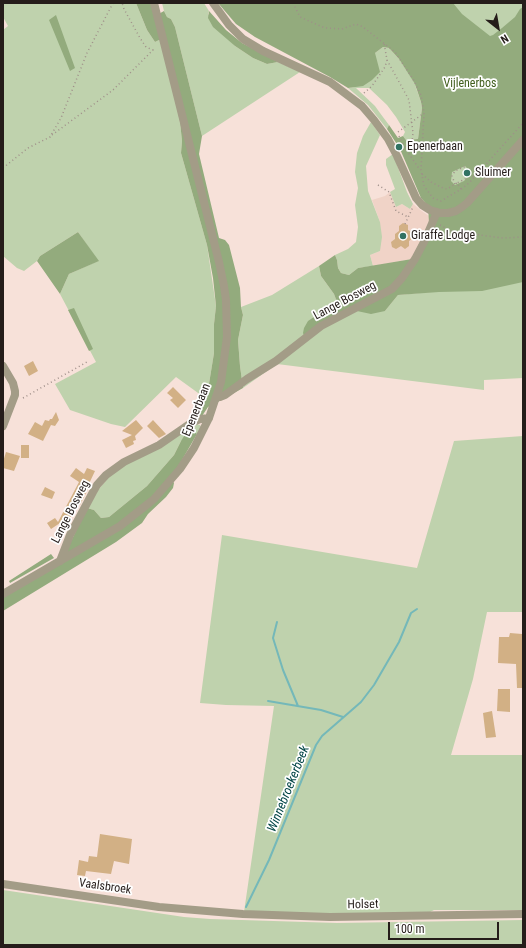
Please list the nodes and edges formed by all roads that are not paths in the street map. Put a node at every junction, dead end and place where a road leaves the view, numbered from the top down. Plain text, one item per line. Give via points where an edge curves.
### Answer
1 (154, 3) edge
2 (213, 3) edge
3 (523, 140) edge
4 (437, 212) junction
5 (3, 366) edge
6 (217, 396) junction
7 (209, 418) junction
8 (3, 426) edge
9 (60, 561) junction
10 (3, 594) edge
11 (3, 884) edge
12 (204, 911) joint
13 (523, 914) edge

1 - 6 street, Epenerbaan via 224,286 227,337
2 - 4 street via 243,39 330,82 362,106 388,139 418,201 426,208
3 - 4 street via 467,203 456,211
4 - 6 street, Lange Bosweg via 415,259 392,289 321,326 276,361 220,398
5 - 8 street via 14,387 15,395
6 - 7 street, Epenerbaan
7 - 9 street, Epenerbaan via 187,460 154,499 120,526
7 - 9 street, Lange Bosweg via 191,423 159,445 124,462 106,475 90,497
9 - 10 street, Epenerbaan
11 - 12 street, Vaalsbroek via 114,901
12 - 13 street, Holset via 330,917

